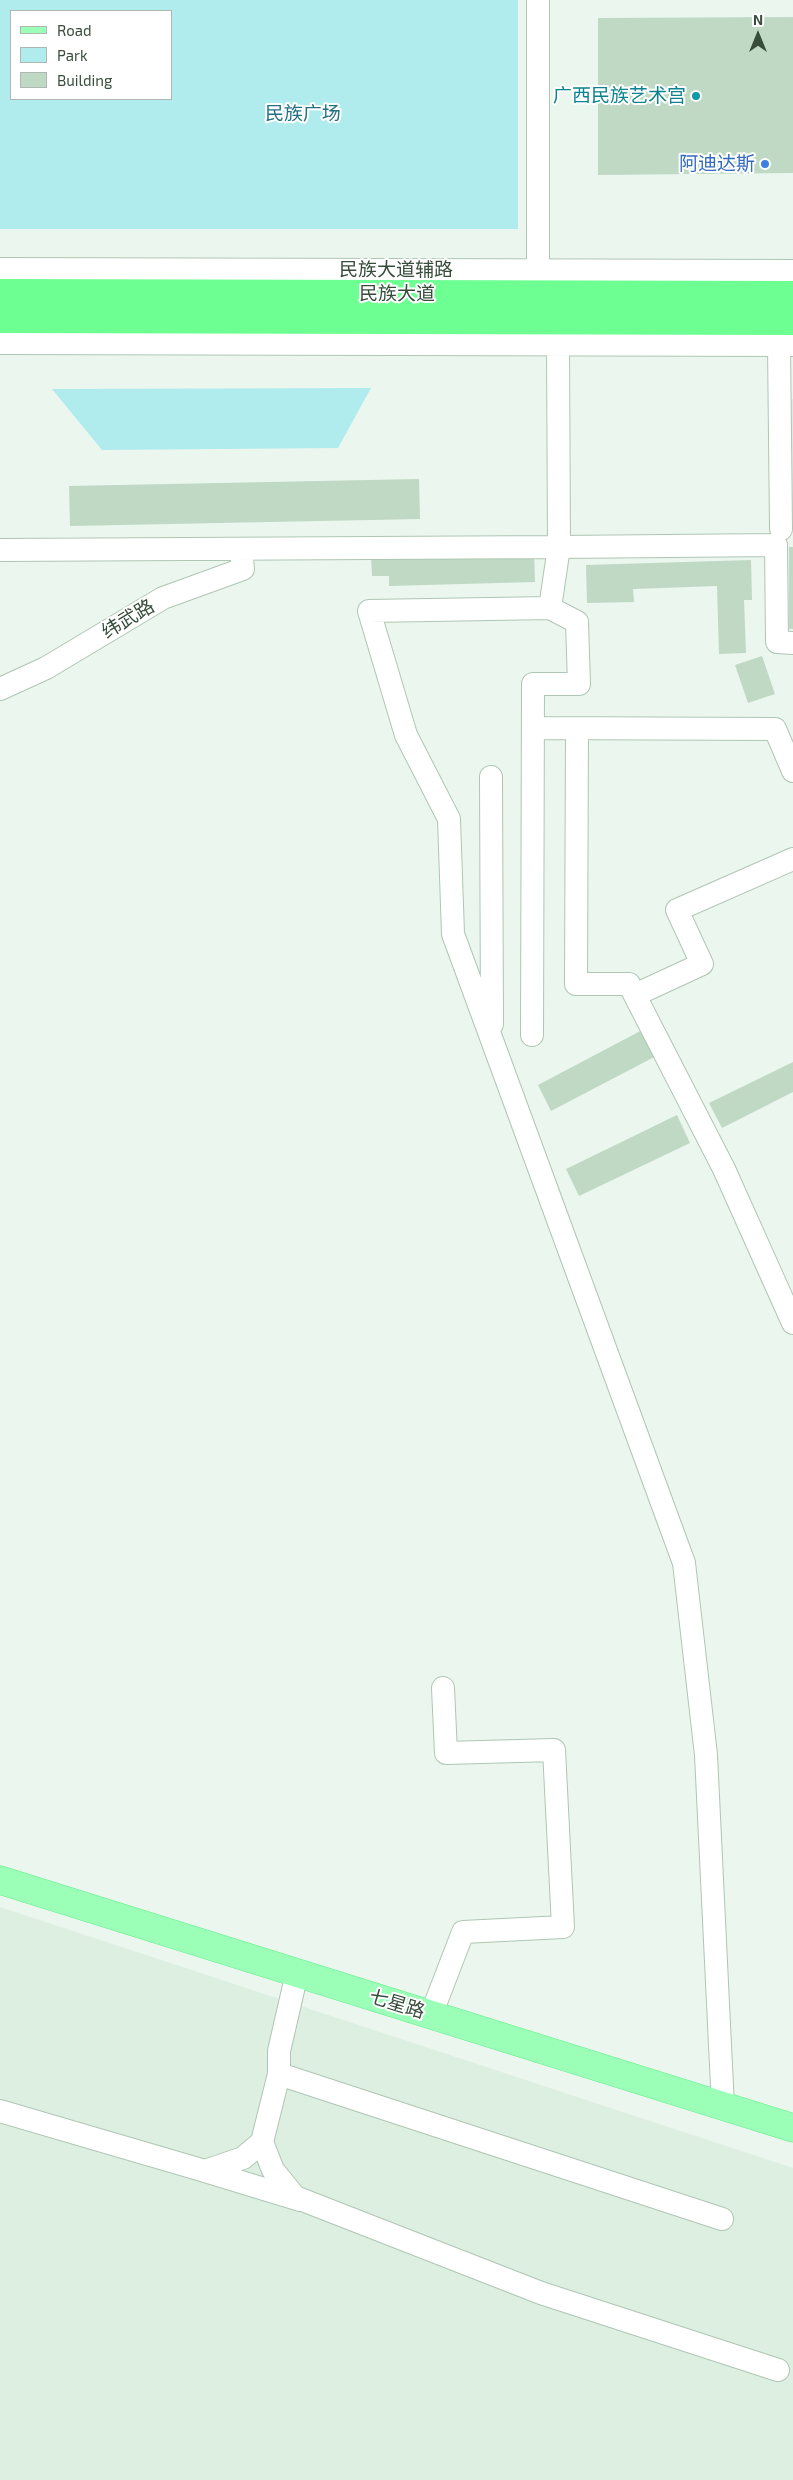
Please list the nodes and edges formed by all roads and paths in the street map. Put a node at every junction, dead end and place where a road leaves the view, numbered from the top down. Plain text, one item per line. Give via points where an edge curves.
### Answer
1 (538, 0) edge
2 (0, 269) edge
3 (538, 271) junction
4 (793, 271) edge
5 (0, 293) edge
6 (793, 295) edge
7 (0, 319) edge
8 (793, 321) edge
9 (0, 343) edge
10 (558, 344) junction
11 (786, 345) edge
12 (783, 534) edge
13 (559, 548) junction
14 (242, 549) junction
15 (0, 550) edge
16 (550, 608) junction
17 (793, 643) edge
18 (0, 689) edge
19 (533, 728) junction
20 (577, 729) junction
21 (793, 771) edge
22 (491, 777) dead end
23 (793, 859) edge
24 (635, 995) junction
25 (532, 1035) dead end
26 (492, 1040) junction
27 (793, 1323) edge
28 (443, 1688) dead end
29 (0, 1880) edge
30 (297, 1973) junction
31 (431, 2015) junction
32 (279, 2074) junction
33 (723, 2107) junction
34 (0, 2111) edge
35 (793, 2128) edge
36 (262, 2142) junction
37 (205, 2171) junction
38 (313, 2204) junction
39 (722, 2219) dead end
40 (778, 2370) dead end

1 - 3 street
2 - 3 street, 民族大道辅路
3 - 4 street, 民族大道辅路
5 - 6 highway, 民族大道
7 - 8 highway, 民族大道
9 - 10 street
10 - 11 street
10 - 13 street
11 - 12 street
12 - 13 street
12 - 17 street via 777,642
13 - 14 street
13 - 16 street
14 - 15 street
14 - 18 street, 纬武路 via 242,569 163,598 46,668
16 - 19 street via 577,622 579,684 533,684
16 - 26 street via 369,611 406,735 449,819 453,934
19 - 20 street
19 - 25 street
20 - 21 street via 775,729
20 - 24 street via 576,984 629,984
22 - 26 street
23 - 24 street via 677,910 702,964
24 - 27 street via 724,1169
26 - 33 street via 684,1562 706,1755
28 - 31 street via 446,1753 554,1750 563,1927 463,1932
29 - 30 main road, 七星路
30 - 31 main road, 七星路
30 - 32 street via 279,2051
31 - 33 main road, 七星路
32 - 36 street
32 - 39 street
33 - 35 main road, 七星路
34 - 37 street
36 - 37 street via 243,2158
36 - 38 street via 273,2170 295,2197
37 - 38 street
38 - 40 street via 541,2292

